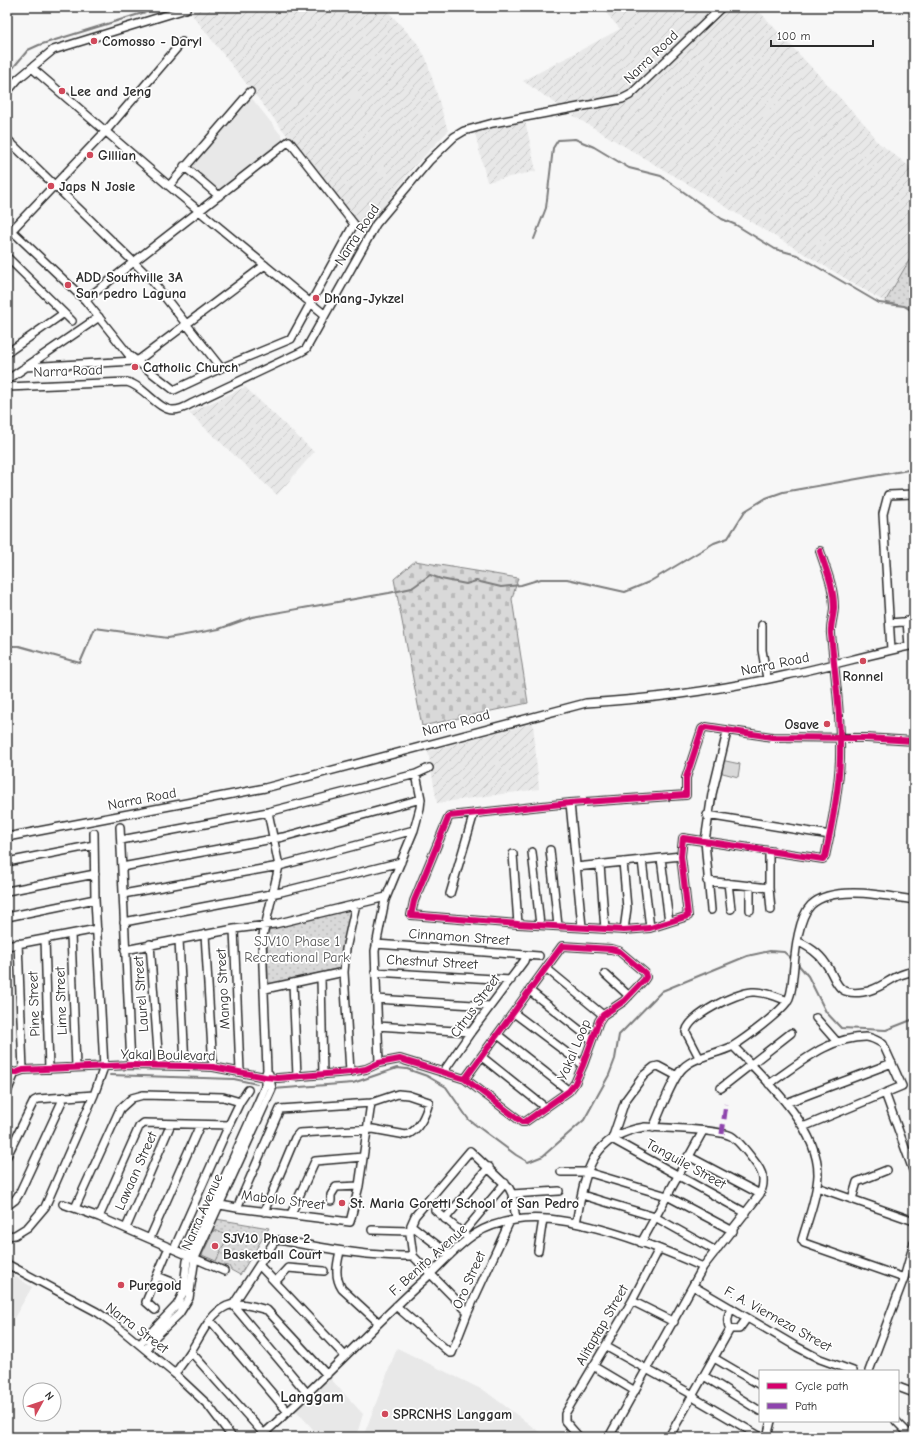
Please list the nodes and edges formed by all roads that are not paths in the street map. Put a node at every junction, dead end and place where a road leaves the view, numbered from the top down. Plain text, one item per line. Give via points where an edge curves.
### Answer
1 (722, 7) edge
2 (186, 9) dead end
3 (182, 42) dead end
4 (32, 68) junction
5 (7, 92) edge
6 (250, 92) dead end
7 (105, 132) junction
8 (7, 139) edge
9 (184, 166) junction
10 (54, 185) junction
11 (169, 186) junction
12 (219, 196) junction
13 (201, 211) junction
14 (9, 228) edge
15 (7, 257) edge
16 (134, 262) junction
17 (265, 265) junction
18 (85, 300) junction
19 (310, 304) junction
20 (64, 313) junction
21 (324, 314) junction
22 (99, 317) junction
23 (72, 321) dead end
24 (186, 324) junction
25 (7, 353) edge
26 (135, 361) junction
27 (25, 367) junction
28 (221, 368) junction
29 (7, 380) edge
30 (7, 387) edge
31 (914, 494) edge
32 (820, 551) dead end
33 (911, 621) edge
34 (890, 623) junction
35 (762, 625) dead end
36 (911, 646) edge
37 (891, 650) junction
38 (835, 664) junction
39 (767, 679) junction
40 (727, 732) junction
41 (839, 738) junction
42 (914, 741) edge
43 (429, 768) dead end
44 (416, 774) junction
45 (421, 800) junction
46 (570, 803) junction
47 (268, 812) junction
48 (474, 813) junction
49 (708, 815) junction
50 (120, 827) dead end
51 (414, 830) junction
52 (94, 833) dead end
53 (830, 835) junction
54 (7, 837) edge
55 (274, 839) junction
56 (121, 840) junction
57 (705, 841) junction
58 (94, 845) junction
59 (550, 850) dead end
60 (769, 851) junction
61 (532, 852) dead end
62 (514, 854) dead end
63 (681, 856) junction
64 (661, 858) junction
65 (642, 860) junction
66 (7, 862) edge
67 (401, 862) junction
68 (623, 862) junction
69 (600, 865) junction
70 (279, 866) junction
71 (576, 867) junction
72 (122, 868) junction
73 (95, 874) junction
74 (707, 881) junction
75 (728, 883) junction
76 (750, 885) junction
77 (769, 888) junction
78 (7, 891) edge
79 (273, 893) junction
80 (123, 894) junction
81 (450, 894) dead end
82 (386, 897) junction
83 (95, 899) junction
84 (914, 900) edge
85 (356, 904) junction
86 (731, 909) dead end
87 (711, 910) dead end
88 (750, 910) dead end
89 (771, 910) dead end
90 (7, 917) edge
91 (124, 922) junction
92 (669, 922) junction
93 (266, 924) junction
94 (518, 924) junction
95 (540, 925) junction
96 (558, 926) junction
97 (582, 927) junction
98 (650, 928) junction
99 (97, 929) junction
100 (234, 929) junction
101 (605, 929) junction
102 (624, 930) junction
103 (71, 934) junction
104 (205, 934) junction
105 (45, 938) junction
106 (179, 940) junction
107 (798, 941) junction
108 (18, 943) junction
109 (150, 944) junction
110 (376, 944) junction
111 (7, 946) edge
112 (125, 950) junction
113 (526, 955) junction
114 (540, 956) dead end
115 (546, 968) junction
116 (344, 972) junction
117 (375, 972) junction
118 (914, 972) edge
119 (605, 974) dead end
120 (321, 977) junction
121 (511, 980) junction
122 (293, 983) junction
123 (265, 989) junction
124 (530, 991) junction
125 (629, 996) junction
126 (376, 999) junction
127 (788, 1001) junction
128 (490, 1006) junction
129 (514, 1013) junction
130 (603, 1015) junction
131 (816, 1018) dead end
132 (377, 1026) junction
133 (471, 1032) junction
134 (791, 1033) dead end
135 (498, 1035) junction
136 (591, 1039) junction
137 (837, 1042) junction
138 (733, 1046) junction
139 (482, 1057) junction
140 (700, 1059) junction
141 (378, 1063) junction
142 (892, 1063) junction
143 (750, 1064) junction
144 (130, 1065) junction
145 (159, 1065) junction
146 (583, 1065) junction
147 (185, 1066) junction
148 (76, 1067) junction
149 (104, 1067) junction
150 (213, 1067) junction
151 (49, 1069) junction
152 (7, 1070) edge
153 (23, 1070) junction
154 (240, 1071) junction
155 (444, 1071) junction
156 (350, 1072) junction
157 (15, 1073) junction
158 (323, 1074) junction
159 (267, 1075) junction
160 (297, 1076) junction
161 (677, 1076) junction
162 (464, 1079) junction
163 (769, 1084) junction
164 (721, 1088) dead end
165 (248, 1090) dead end
166 (569, 1091) junction
167 (7, 1092) edge
168 (885, 1094) junction
169 (94, 1095) junction
170 (64, 1097) junction
171 (240, 1102) junction
172 (371, 1103) junction
173 (786, 1103) junction
174 (546, 1108) junction
175 (522, 1122) joint
176 (171, 1124) junction
177 (200, 1124) junction
178 (229, 1125) junction
179 (803, 1127) junction
180 (653, 1128) junction
181 (367, 1130) junction
182 (703, 1131) junction
183 (612, 1139) junction
184 (7, 1156) edge
185 (688, 1156) junction
186 (363, 1157) junction
187 (489, 1167) junction
188 (887, 1170) dead end
189 (561, 1172) dead end
190 (587, 1172) junction
191 (914, 1173) edge
192 (678, 1175) junction
193 (504, 1182) junction
194 (359, 1186) junction
195 (816, 1187) junction
196 (559, 1191) dead end
197 (512, 1194) junction
198 (760, 1194) junction
199 (582, 1195) junction
200 (667, 1196) junction
201 (852, 1199) junction
202 (331, 1201) dead end
203 (63, 1204) dead end
204 (216, 1204) junction
205 (7, 1206) edge
206 (75, 1208) junction
207 (237, 1208) junction
208 (435, 1210) dead end
209 (264, 1212) junction
210 (746, 1213) junction
211 (290, 1214) junction
212 (99, 1217) junction
213 (655, 1217) junction
214 (445, 1219) junction
215 (544, 1219) junction
216 (513, 1220) junction
217 (914, 1221) edge
218 (576, 1223) junction
219 (126, 1228) junction
220 (411, 1228) junction
221 (372, 1230) dead end
222 (732, 1231) junction
223 (463, 1233) junction
224 (7, 1236) edge
225 (150, 1238) junction
226 (469, 1239) junction
227 (641, 1243) junction
228 (914, 1244) edge
229 (172, 1248) junction
230 (659, 1249) junction
231 (340, 1251) junction
232 (538, 1251) dead end
233 (716, 1251) junction
234 (450, 1255) junction
235 (413, 1256) junction
236 (192, 1257) junction
237 (7, 1264) edge
238 (259, 1265) junction
239 (703, 1267) junction
240 (224, 1271) dead end
241 (324, 1271) dead end
242 (430, 1275) junction
243 (157, 1276) junction
244 (904, 1278) junction
245 (172, 1282) dead end
246 (275, 1282) junction
247 (693, 1286) junction
248 (632, 1301) junction
249 (233, 1305) junction
250 (396, 1306) junction
251 (731, 1308) junction
252 (155, 1310) dead end
253 (468, 1312) junction
254 (747, 1318) junction
255 (210, 1320) junction
256 (378, 1322) junction
257 (674, 1322) junction
258 (730, 1329) junction
259 (605, 1346) junction
260 (143, 1347) junction
261 (191, 1352) junction
262 (345, 1356) junction
263 (714, 1358) junction
264 (593, 1366) junction
265 (648, 1369) junction
266 (844, 1369) edge
267 (869, 1370) edge
268 (175, 1374) junction
269 (327, 1375) junction
270 (704, 1376) junction
271 (759, 1384) edge
272 (899, 1387) edge
273 (635, 1391) junction
274 (914, 1393) edge
275 (307, 1394) junction
276 (693, 1395) junction
277 (759, 1410) edge
278 (288, 1412) junction
279 (771, 1422) edge
280 (897, 1422) edge
281 (262, 1435) edge
282 (232, 1437) edge
283 (579, 1437) edge
284 (610, 1437) edge
285 (669, 1437) edge
286 (761, 1437) edge
287 (767, 1437) edge
288 (912, 1437) edge

1 - 21 street, Narra Road via 630,95 622,99 493,123 464,131 454,137 429,161 383,214
2 - 4 street via 53,50
3 - 7 street
4 - 5 street
4 - 7 street
6 - 9 street
7 - 10 street
7 - 11 street
8 - 10 street
9 - 11 street
9 - 12 street
10 - 14 street
10 - 16 street
11 - 13 street
12 - 13 street
12 - 19 street via 289,141 354,224
13 - 16 street
13 - 17 street
14 - 18 street
15 - 20 street
16 - 18 street
16 - 24 street
17 - 19 street
17 - 24 street
18 - 22 street
19 - 21 street
19 - 28 street via 291,339
20 - 23 street
20 - 25 street
21 - 30 street, Narra Road via 306,349 177,410 164,408 135,384 127,382
22 - 26 street
22 - 27 street
24 - 26 street
24 - 28 street
26 - 27 street
26 - 28 street via 174,390
27 - 29 street
31 - 34 street via 888,495 883,514
32 - 38 street via 834,593 831,632
33 - 34 street
33 - 36 street
34 - 37 street
35 - 39 street via 762,650
36 - 37 street, Narra Road
37 - 38 street, Narra Road
38 - 39 street, Narra Road
38 - 41 street
39 - 54 street, Narra Road via 653,697 586,703 265,788
40 - 41 street via 772,737
40 - 46 street via 706,727 702,729 686,778 686,795
40 - 49 street
41 - 42 street
41 - 53 street via 837,791
43 - 44 street
44 - 45 street
44 - 47 street
45 - 51 street
45 - 55 street
46 - 48 street
46 - 71 street
47 - 55 street
47 - 56 street
48 - 81 street
48 - 94 street via 451,815 447,818 414,901 411,915
49 - 53 street
49 - 57 street
50 - 56 street
51 - 67 street
51 - 70 street
52 - 58 street
53 - 60 street via 823,859
55 - 70 street
55 - 72 street
56 - 72 street
57 - 60 street
57 - 63 street via 683,838
57 - 74 street
58 - 66 street
58 - 73 street
59 - 96 street
60 - 77 street
61 - 95 street
62 - 94 street
63 - 64 street
63 - 92 street via 688,916
64 - 65 street
64 - 92 street
65 - 68 street
65 - 98 street
67 - 79 street
67 - 82 street
68 - 69 street
68 - 102 street via 627,908
69 - 71 street
69 - 101 street
70 - 79 street, Narra Avenue
70 - 80 street
71 - 97 street
72 - 80 street
73 - 78 street
73 - 83 street
74 - 75 street
74 - 87 street
75 - 76 street
75 - 86 street
76 - 77 street
76 - 88 street
77 - 89 street
79 - 91 street
79 - 93 street, Narra Avenue
80 - 91 street
82 - 85 street
82 - 110 street
83 - 90 street
83 - 99 street
84 - 107 street via 858,892 824,898 810,906
85 - 93 street
85 - 116 street
91 - 112 street
92 - 98 street
93 - 100 street
93 - 123 street, Narra Avenue via 262,940
94 - 95 street
95 - 96 street
96 - 97 street
97 - 101 street
98 - 102 street
99 - 103 street
99 - 149 street
100 - 104 street
100 - 154 street, Mango Street
101 - 102 street
103 - 105 street
103 - 148 street, Lime Street
104 - 106 street
104 - 150 street
105 - 108 street
105 - 151 street, Pine Street
106 - 109 street
106 - 147 street
107 - 118 street via 816,952 827,964 839,987 850,993 867,992 903,974
107 - 127 street via 792,991
108 - 111 street
108 - 153 street
109 - 112 street
109 - 145 street, Laurel Street
110 - 113 street, Cinnamon Street
110 - 117 street
112 - 144 street
113 - 114 street, Cinnamon Street
113 - 121 street, Citrus Street
115 - 124 street
115 - 125 street, Yakal Loop via 562,946 619,951 645,973 644,980
115 - 130 street
116 - 120 street
116 - 156 street
117 - 121 street, Chestnut Street
117 - 126 street
119 - 125 street
120 - 122 street
120 - 158 street
121 - 128 street, Citrus Street
122 - 123 street
122 - 160 street
123 - 159 street, Narra Avenue
124 - 129 street
124 - 136 street
125 - 130 street, Yakal Loop
126 - 128 street
126 - 132 street
127 - 138 street
127 - 140 street via 752,992 731,998 695,1018 686,1032
128 - 133 street, Citrus Street
129 - 135 street
129 - 146 street
130 - 136 street, Yakal Loop
131 - 137 street
132 - 133 street
132 - 141 street
133 - 155 street, Citrus Street
134 - 143 street
135 - 139 street
135 - 166 street
136 - 146 street, Yakal Loop
137 - 142 street via 867,1036 883,1044
137 - 163 street via 818,1050
138 - 140 street
138 - 143 street
139 - 162 street
139 - 174 street
140 - 161 street via 685,1066
141 - 155 street, Yakal Boulevard via 400,1059
141 - 156 street, Yakal Boulevard via 366,1069
142 - 168 street via 902,1086
142 - 173 street
143 - 163 street
143 - 164 street
144 - 145 street, Yakal Boulevard
144 - 149 street, Yakal Boulevard
145 - 147 street, Yakal Boulevard
146 - 166 street, Yakal Loop
147 - 150 street, Yakal Boulevard
148 - 149 street, Yakal Boulevard
148 - 151 street, Yakal Boulevard
149 - 169 street
150 - 154 street, Yakal Boulevard
151 - 153 street, Yakal Boulevard
152 - 157 street
153 - 157 street, Yakal Boulevard
154 - 159 street, Yakal Boulevard
155 - 162 street, Yakal Boulevard
156 - 158 street, Yakal Boulevard
157 - 167 street
158 - 160 street, Yakal Boulevard
159 - 160 street, Yakal Boulevard
159 - 204 street, Narra Avenue via 265,1087
161 - 180 street
161 - 183 street via 658,1066 644,1075 625,1101
162 - 175 street, Yakal Boulevard
163 - 173 street
165 - 171 street
166 - 174 street, Yakal Loop
168 - 179 street
168 - 191 street
169 - 170 street
169 - 224 street via 45,1208 28,1227 15,1235
170 - 184 street via 34,1101
170 - 205 street via 19,1194
171 - 178 street
171 - 206 street via 223,1097 143,1095 132,1098 120,1109
172 - 181 street
172 - 181 street via 398,1094 429,1102 418,1126 410,1134
172 - 207 street via 280,1109
173 - 179 street
174 - 175 street, Yakal Loop via 529,1121
176 - 177 street
176 - 212 street via 144,1123 139,1127
176 - 219 street, Lawaan Street
177 - 178 street
177 - 225 street
178 - 229 street
179 - 195 street via 817,1166
180 - 182 street
180 - 183 street via 636,1129
181 - 186 street
181 - 209 street via 299,1133
182 - 185 street
182 - 198 street via 731,1136 753,1158 764,1176
183 - 190 street via 596,1155
183 - 192 street, Tanguile Street
185 - 192 street
185 - 198 street
186 - 194 street
186 - 211 street via 315,1161
187 - 193 street
187 - 214 street
187 - 220 street via 468,1152 415,1216
188 - 201 street via 857,1182
189 - 190 street
190 - 199 street
190 - 200 street
192 - 200 street
192 - 210 street, Tanguile Street
193 - 197 street
193 - 223 street
194 - 202 street via 336,1187 331,1195
194 - 211 street, Mabolo Street via 350,1222
195 - 201 street
195 - 244 street via 802,1240 804,1243
196 - 197 street
197 - 216 street
198 - 210 street
199 - 213 street
199 - 218 street
200 - 213 street
200 - 222 street
201 - 217 street
203 - 206 street
204 - 207 street, Mabolo Street
204 - 236 street, Narra Avenue
206 - 212 street
207 - 209 street, Mabolo Street
208 - 214 street
209 - 211 street, Mabolo Street
210 - 222 street
212 - 219 street
213 - 227 street
213 - 233 street
214 - 223 street
215 - 216 street, F. Benito Avenue
215 - 218 street, F. Benito Avenue
215 - 232 street
216 - 226 street, F. Benito Avenue via 487,1228
216 - 253 street, Oro Street
218 - 227 street, F. Benito Avenue
219 - 225 street
220 - 221 street
220 - 234 street
220 - 235 street
222 - 233 street
223 - 226 street
225 - 229 street
226 - 234 street, F. Benito Avenue
227 - 230 street, F. Benito Avenue
228 - 244 street
229 - 236 street
229 - 243 street
230 - 239 street, F. Benito Avenue
230 - 248 street, Alitaptap Street
231 - 235 street via 388,1257
231 - 238 street via 279,1240 274,1242
231 - 256 street via 335,1272 338,1283
233 - 239 street
234 - 242 street, F. Benito Avenue
235 - 242 street
236 - 240 street
236 - 260 street, Narra Avenue via 188,1298 179,1314
237 - 260 street, Narra Street via 97,1312
238 - 246 street
238 - 249 street
239 - 247 street
241 - 246 street via 288,1268
242 - 250 street, F. Benito Avenue
242 - 253 street
243 - 245 street
243 - 252 street via 146,1302
244 - 267 street
246 - 262 street
247 - 251 street, F. A. Vierneza Street
247 - 257 street
248 - 257 street
248 - 259 street, Alitaptap Street
249 - 255 street via 217,1312
249 - 269 street via 266,1310
249 - 275 street
250 - 253 street, Oro Street via 450,1353 454,1350
250 - 256 street, F. Benito Avenue
251 - 254 street, F. A. Vierneza Street
251 - 258 street via 727,1318
254 - 258 street via 739,1329
254 - 266 street, F. A. Vierneza Street via 796,1347
255 - 261 street
255 - 278 street
256 - 262 street, F. Benito Avenue
257 - 265 street
258 - 263 street
259 - 264 street, Alitaptap Street
259 - 265 street
260 - 268 street, Narra Street
261 - 268 street
261 - 281 street
262 - 269 street, F. Benito Avenue
263 - 270 street
263 - 271 street
264 - 273 street
264 - 283 street, Alitaptap Street via 565,1414 565,1421
265 - 273 street
265 - 276 street
268 - 282 street, Narra Street via 208,1405
269 - 275 street, F. Benito Avenue
270 - 276 street
270 - 277 street
272 - 274 street
273 - 284 street
275 - 278 street, F. Benito Avenue
276 - 285 street
276 - 286 street
278 - 281 street, F. Benito Avenue
279 - 287 street
280 - 288 street

